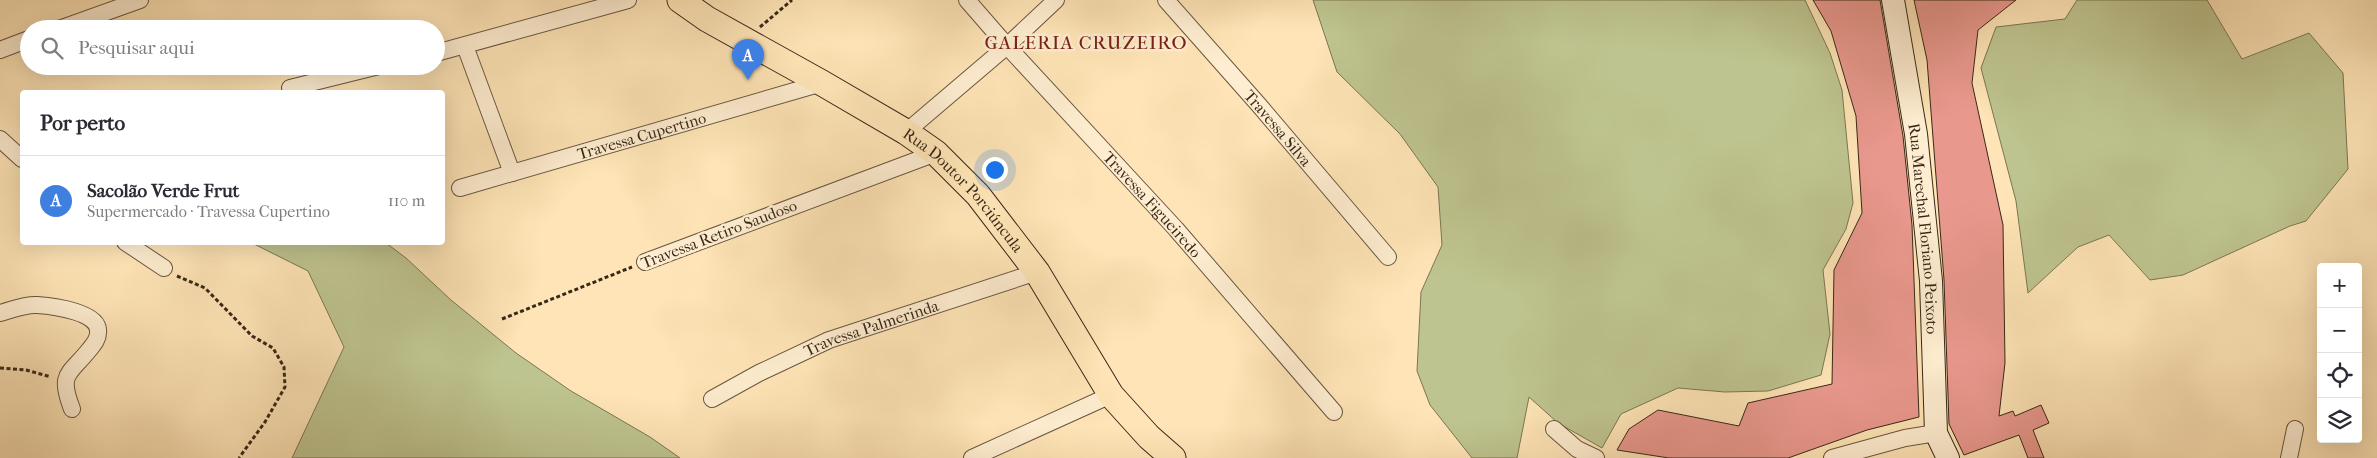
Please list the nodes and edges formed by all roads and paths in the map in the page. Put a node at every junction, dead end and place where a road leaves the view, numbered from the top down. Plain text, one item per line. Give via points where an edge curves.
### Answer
1 (140, 0) edge
2 (628, 0) edge
3 (680, 0) edge
4 (792, 0) edge
5 (967, 0) edge
6 (1056, 0) edge
7 (1166, 0) edge
8 (1893, 0) edge
9 (84, 20) edge
10 (745, 40) junction
11 (20, 42) edge
12 (465, 46) junction
13 (1007, 46) junction
14 (0, 50) edge
15 (445, 50) edge
16 (343, 75) edge
17 (822, 82) junction
18 (290, 88) dead end
19 (906, 132) junction
20 (0, 139) edge
21 (936, 153) junction
22 (20, 157) edge
23 (512, 173) junction
24 (460, 188) dead end
25 (130, 245) edge
26 (1388, 257) dead end
27 (645, 262) joint
28 (164, 268) joint
29 (1037, 272) junction
30 (0, 313) edge
31 (502, 319) dead end
32 (0, 368) edge
33 (64, 381) junction
34 (1111, 395) junction
35 (712, 398) dead end
36 (72, 409) dead end
37 (1334, 412) dead end
38 (2295, 428) dead end
39 (1554, 429) dead end
40 (1936, 433) junction
41 (239, 458) edge
42 (972, 458) edge
43 (1173, 458) edge
44 (1596, 458) edge
45 (1832, 458) edge
46 (1948, 458) edge
47 (2289, 458) edge

1 - 9 street
2 - 12 street
3 - 10 main road, Rua Doutor Porciúncula
4 - 10 path
5 - 13 street, Travessa Figueiredo
6 - 13 street
7 - 26 street, Travessa Silva
8 - 40 main road, Rua Marechal Floriano Peixoto via 1916,134 1931,281
10 - 17 main road, Rua Doutor Porciúncula
11 - 14 street
12 - 15 street
12 - 23 street
13 - 19 street
13 - 37 street, Travessa Figueiredo via 1176,229
16 - 18 street
17 - 19 main road, Rua Doutor Porciúncula
17 - 23 street, Travessa Cupertino
19 - 21 main road, Rua Doutor Porciúncula
20 - 22 street
21 - 27 street, Travessa Retiro Saudoso
21 - 29 main road, Rua Doutor Porciúncula via 978,195
23 - 24 street, Travessa Cupertino
25 - 28 street
27 - 31 path, Travessa Retiro Saudoso
28 - 41 path via 205,288 252,336 273,348 284,367 285,387
29 - 34 main road, Rua Doutor Porciúncula
29 - 35 street, Travessa Palmerinda via 829,340
30 - 33 street via 37,305 70,311 94,320 99,332 95,342
32 - 33 path via 26,370
33 - 36 street
34 - 42 street
34 - 43 main road, Rua Doutor Porciúncula via 1148,438
38 - 47 street
39 - 44 street via 1577,449
40 - 45 street
40 - 46 main road, Rua Marechal Floriano Peixoto

